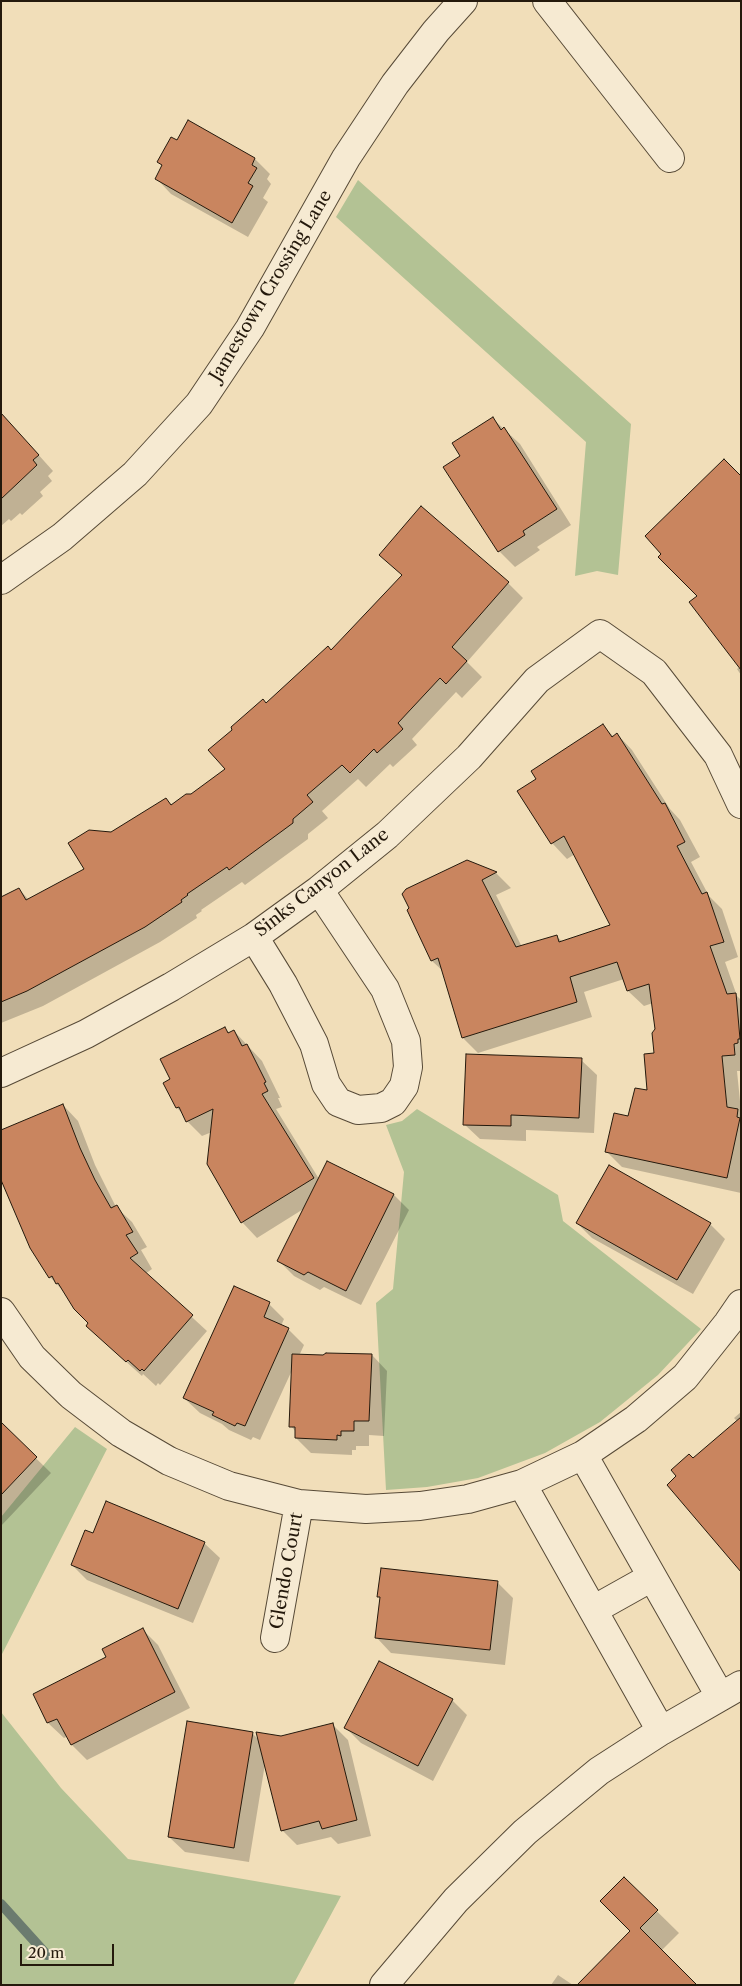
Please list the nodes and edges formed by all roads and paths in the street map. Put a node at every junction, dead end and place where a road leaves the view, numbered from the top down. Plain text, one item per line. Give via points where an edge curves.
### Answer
1 (463, 1) edge
2 (547, 1) edge
3 (670, 158) dead end
4 (1, 580) edge
5 (741, 804) edge
6 (319, 890) junction
7 (254, 937) junction
8 (1, 1073) edge
9 (741, 1304) edge
10 (1, 1312) edge
11 (583, 1455) junction
12 (522, 1484) junction
13 (299, 1504) junction
14 (652, 1578) junction
15 (593, 1610) junction
16 (275, 1638) dead end
17 (730, 1691) edge
18 (661, 1731) junction
19 (384, 1985) edge

1 - 4 street, Jamestown Crossing Lane via 395,84 346,158 250,328 199,404 135,474 62,536
2 - 3 street
5 - 6 street, Sinks Canyon Lane via 718,755 654,672 600,634 537,680 469,757 387,835
6 - 7 street, Sinks Canyon Lane
6 - 7 street via 385,988 406,1041 408,1067 404,1086 393,1102 381,1108 358,1110 338,1102 326,1084 314,1044
7 - 8 street, Sinks Canyon Lane via 86,1034
9 - 11 street via 685,1377 636,1419
10 - 13 street via 32,1356 71,1395 122,1433 169,1461 229,1486
11 - 12 street
11 - 14 street
12 - 13 street via 468,1499 420,1506 366,1510
12 - 15 street
13 - 16 street, Glendo Court
14 - 15 street
14 - 17 street
15 - 18 street
17 - 18 street
18 - 19 street via 599,1771 525,1832 456,1900

